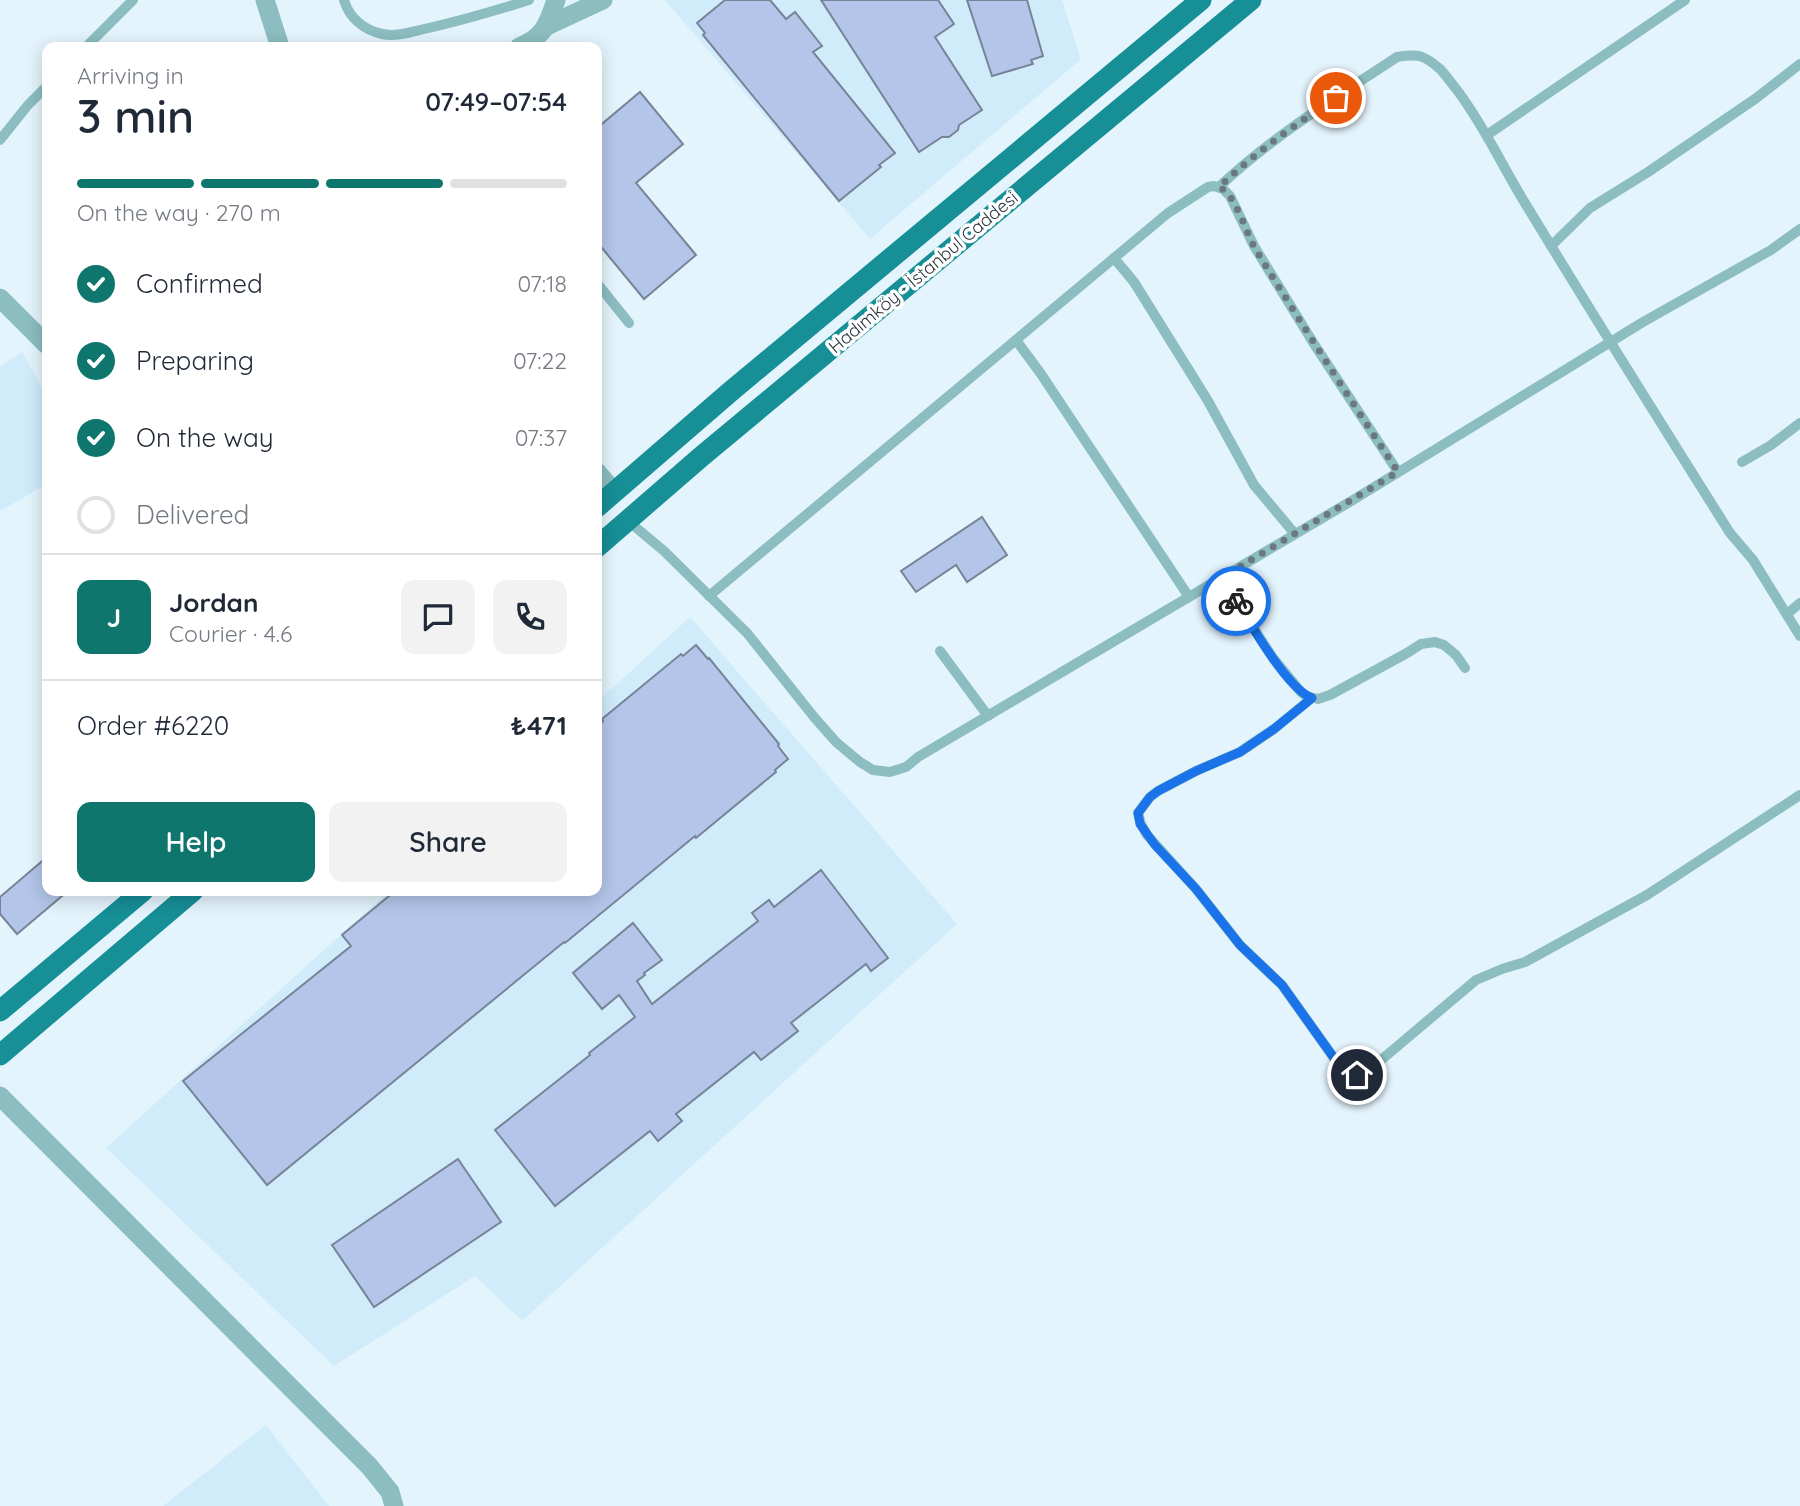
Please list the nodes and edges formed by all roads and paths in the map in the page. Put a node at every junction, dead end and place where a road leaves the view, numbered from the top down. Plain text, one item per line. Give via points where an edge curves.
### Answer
1 (133, 0) edge
2 (265, 0) edge
3 (344, 0) edge
4 (529, 0) edge
5 (556, 0) edge
6 (603, 0) edge
7 (1201, 0) edge
8 (1251, 0) edge
9 (1685, 0) edge
10 (547, 26) junction
11 (91, 42) edge
12 (278, 42) edge
13 (530, 42) edge
14 (1800, 64) edge
15 (42, 91) edge
16 (1487, 135) junction
17 (0, 139) edge
18 (1219, 187) junction
19 (1800, 229) edge
20 (1551, 246) junction
21 (1114, 258) junction
22 (602, 289) edge
23 (0, 298) edge
24 (629, 323) dead end
25 (42, 340) edge
26 (1016, 340) junction
27 (1610, 342) junction
28 (1800, 423) edge
29 (1742, 463) dead end
30 (1398, 472) junction
31 (602, 478) edge
32 (614, 492) junction
33 (602, 503) edge
34 (627, 520) junction
35 (1295, 534) junction
36 (602, 542) edge
37 (1221, 578) junction
38 (709, 596) junction
39 (1189, 597) junction
40 (1800, 603) edge
41 (1787, 614) junction
42 (1800, 636) edge
43 (940, 651) dead end
44 (1465, 668) dead end
45 (1312, 698) junction
46 (988, 716) junction
47 (1800, 795) edge
48 (137, 896) edge
49 (187, 896) edge
50 (0, 1011) edge
51 (0, 1055) edge
52 (0, 1096) edge
53 (394, 1506) edge

1 - 11 lane
2 - 12 street
3 - 4 lane via 353,18 384,35 472,18
5 - 10 street
6 - 10 street
7 - 32 main road, Hadımköy - İstanbul Caddesi
8 - 34 main road, Hadımköy - İstanbul Caddesi
9 - 16 lane
10 - 13 street
14 - 20 lane via 1590,208
15 - 17 lane
16 - 18 lane via 1441,70 1424,56 1397,57 1295,124
16 - 20 lane
18 - 21 lane via 1203,189
18 - 30 lane via 1230,196 1254,246
19 - 27 lane
20 - 27 lane
21 - 26 lane
21 - 35 lane via 1134,282 1208,401 1254,485
22 - 24 lane
23 - 25 street
26 - 38 lane
26 - 39 lane
27 - 30 lane
27 - 41 lane via 1730,533
28 - 29 lane
30 - 35 lane
31 - 32 street
32 - 33 main road, Hadımköy - İstanbul Caddesi
34 - 36 main road, Hadımköy - İstanbul Caddesi
34 - 38 lane
35 - 37 lane
37 - 39 lane
37 - 45 lane via 1273,658 1301,692
38 - 46 lane via 747,633 836,742 873,770 890,772 906,767
39 - 46 lane
40 - 41 lane
41 - 42 lane
43 - 46 lane
44 - 45 lane via 1444,645 1421,644 1325,698
45 - 47 lane via 1240,752 1158,791 1138,813 1155,845 1240,945 1282,985 1344,1072 1357,1075 1368,1071 1476,980 1525,962 1647,895
48 - 50 main road
49 - 51 main road
52 - 53 street via 370,1466 390,1492

